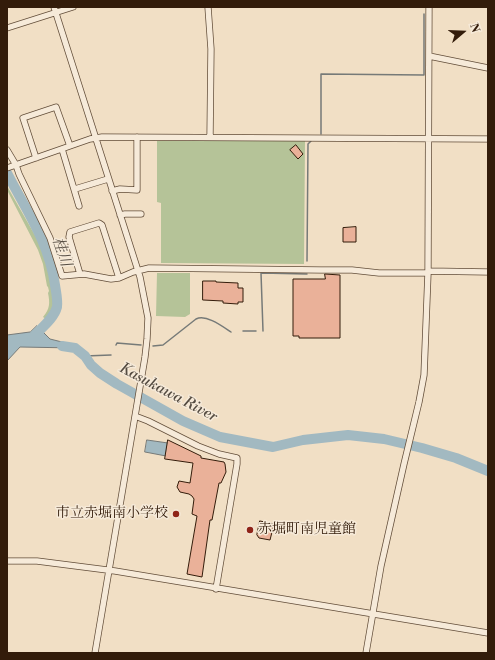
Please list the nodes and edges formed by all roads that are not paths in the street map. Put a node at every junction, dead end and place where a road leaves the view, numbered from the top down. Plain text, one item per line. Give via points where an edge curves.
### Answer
1 (73, 7) edge
2 (208, 7) edge
3 (429, 7) edge
4 (55, 10) edge
5 (7, 28) edge
6 (429, 56) junction
7 (488, 68) edge
8 (137, 137) junction
9 (210, 137) junction
10 (95, 138) junction
11 (488, 139) edge
12 (429, 140) junction
13 (70, 146) junction
14 (62, 149) junction
15 (7, 150) edge
16 (36, 158) junction
17 (15, 166) junction
18 (7, 168) edge
19 (108, 179) junction
20 (74, 189) junction
21 (112, 191) junction
22 (79, 206) dead end
23 (141, 214) dead end
24 (120, 215) junction
25 (138, 270) junction
26 (428, 272) junction
27 (488, 272) edge
28 (80, 274) junction
29 (118, 278) junction
30 (135, 413) junction
31 (7, 561) edge
32 (109, 571) junction
33 (216, 589) junction
34 (372, 614) junction
35 (488, 633) edge
36 (95, 653) edge
37 (366, 653) edge

1 - 4 street
2 - 9 street via 211,48
3 - 6 street
4 - 5 street
4 - 10 street
6 - 7 street
6 - 12 street
8 - 9 street
8 - 10 street
8 - 21 street via 137,190
9 - 12 street
10 - 13 street
10 - 19 street
11 - 12 street
12 - 26 street
13 - 14 street
13 - 16 street via 56,107 23,118
14 - 16 street
14 - 20 street
15 - 17 street
16 - 17 street
17 - 18 street
17 - 28 street via 50,238 62,276
19 - 20 street
19 - 21 street
20 - 22 street
21 - 24 street
23 - 24 street
24 - 25 street
25 - 26 street via 149,268
25 - 29 street
25 - 30 street via 148,318
26 - 27 street
26 - 34 street via 424,375
28 - 29 street
28 - 29 street via 69,237 70,232 99,223 102,225
30 - 32 street
30 - 33 street via 198,446 237,458
31 - 32 street via 37,561
32 - 33 street
32 - 36 street
33 - 34 street
34 - 35 street
34 - 37 street

